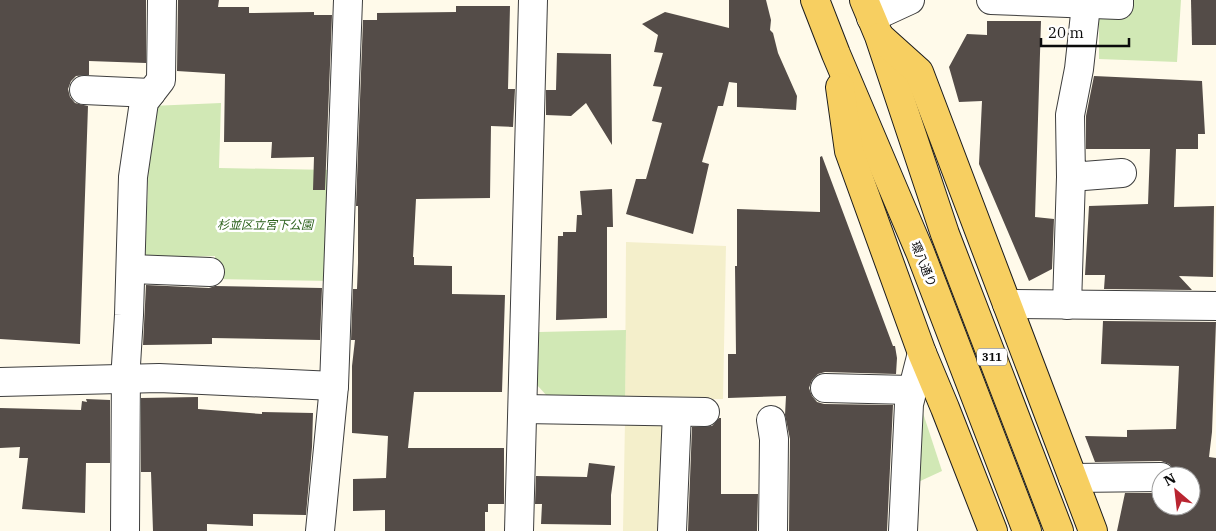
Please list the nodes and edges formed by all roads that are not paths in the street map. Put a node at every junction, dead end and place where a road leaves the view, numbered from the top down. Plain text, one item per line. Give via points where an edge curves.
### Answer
1 (162, 0) edge
2 (348, 0) edge
3 (533, 0) edge
4 (815, 0) edge
5 (910, 0) edge
6 (991, 0) edge
7 (1120, 0) edge
8 (1086, 5) junction
9 (871, 18) edge
10 (836, 54) junction
11 (84, 90) dead end
12 (150, 93) junction
13 (1122, 173) dead end
14 (1071, 177) junction
15 (130, 269) junction
16 (210, 272) dead end
17 (1007, 304) junction
18 (1067, 305) junction
19 (1216, 306) edge
20 (922, 353) junction
21 (126, 379) junction
22 (0, 382) edge
23 (334, 386) junction
24 (825, 388) dead end
25 (912, 390) junction
26 (523, 409) junction
27 (677, 412) junction
28 (705, 412) dead end
29 (771, 420) dead end
30 (1151, 477) edge
31 (1073, 478) junction
32 (125, 531) edge
33 (320, 531) edge
34 (519, 531) edge
35 (672, 531) edge
36 (773, 531) edge
37 (903, 531) edge
38 (992, 531) edge
39 (1027, 531) edge
40 (1059, 531) edge
41 (1093, 531) edge

1 - 12 street via 161,80
2 - 23 street
3 - 26 street
4 - 10 main road, 環八通り / 311
5 - 9 street
6 - 8 street
7 - 8 street via 1119,5
8 - 14 street via 1070,115
9 - 17 main road via 919,72
9 - 40 main road, 311 via 945,234
10 - 20 main road via 848,151
10 - 39 main road, 環八通り / 311 via 920,252
11 - 12 street
12 - 15 street via 144,102 133,177
13 - 14 street
14 - 18 street
15 - 16 street
15 - 21 street
17 - 18 street
17 - 31 main road
18 - 19 street
20 - 25 street
20 - 38 main road
21 - 22 street
21 - 23 street
21 - 32 street
23 - 33 street
24 - 25 street
25 - 37 street
26 - 27 street
26 - 34 street
27 - 28 street
27 - 35 street
29 - 36 street via 774,439
30 - 31 street
31 - 41 main road

